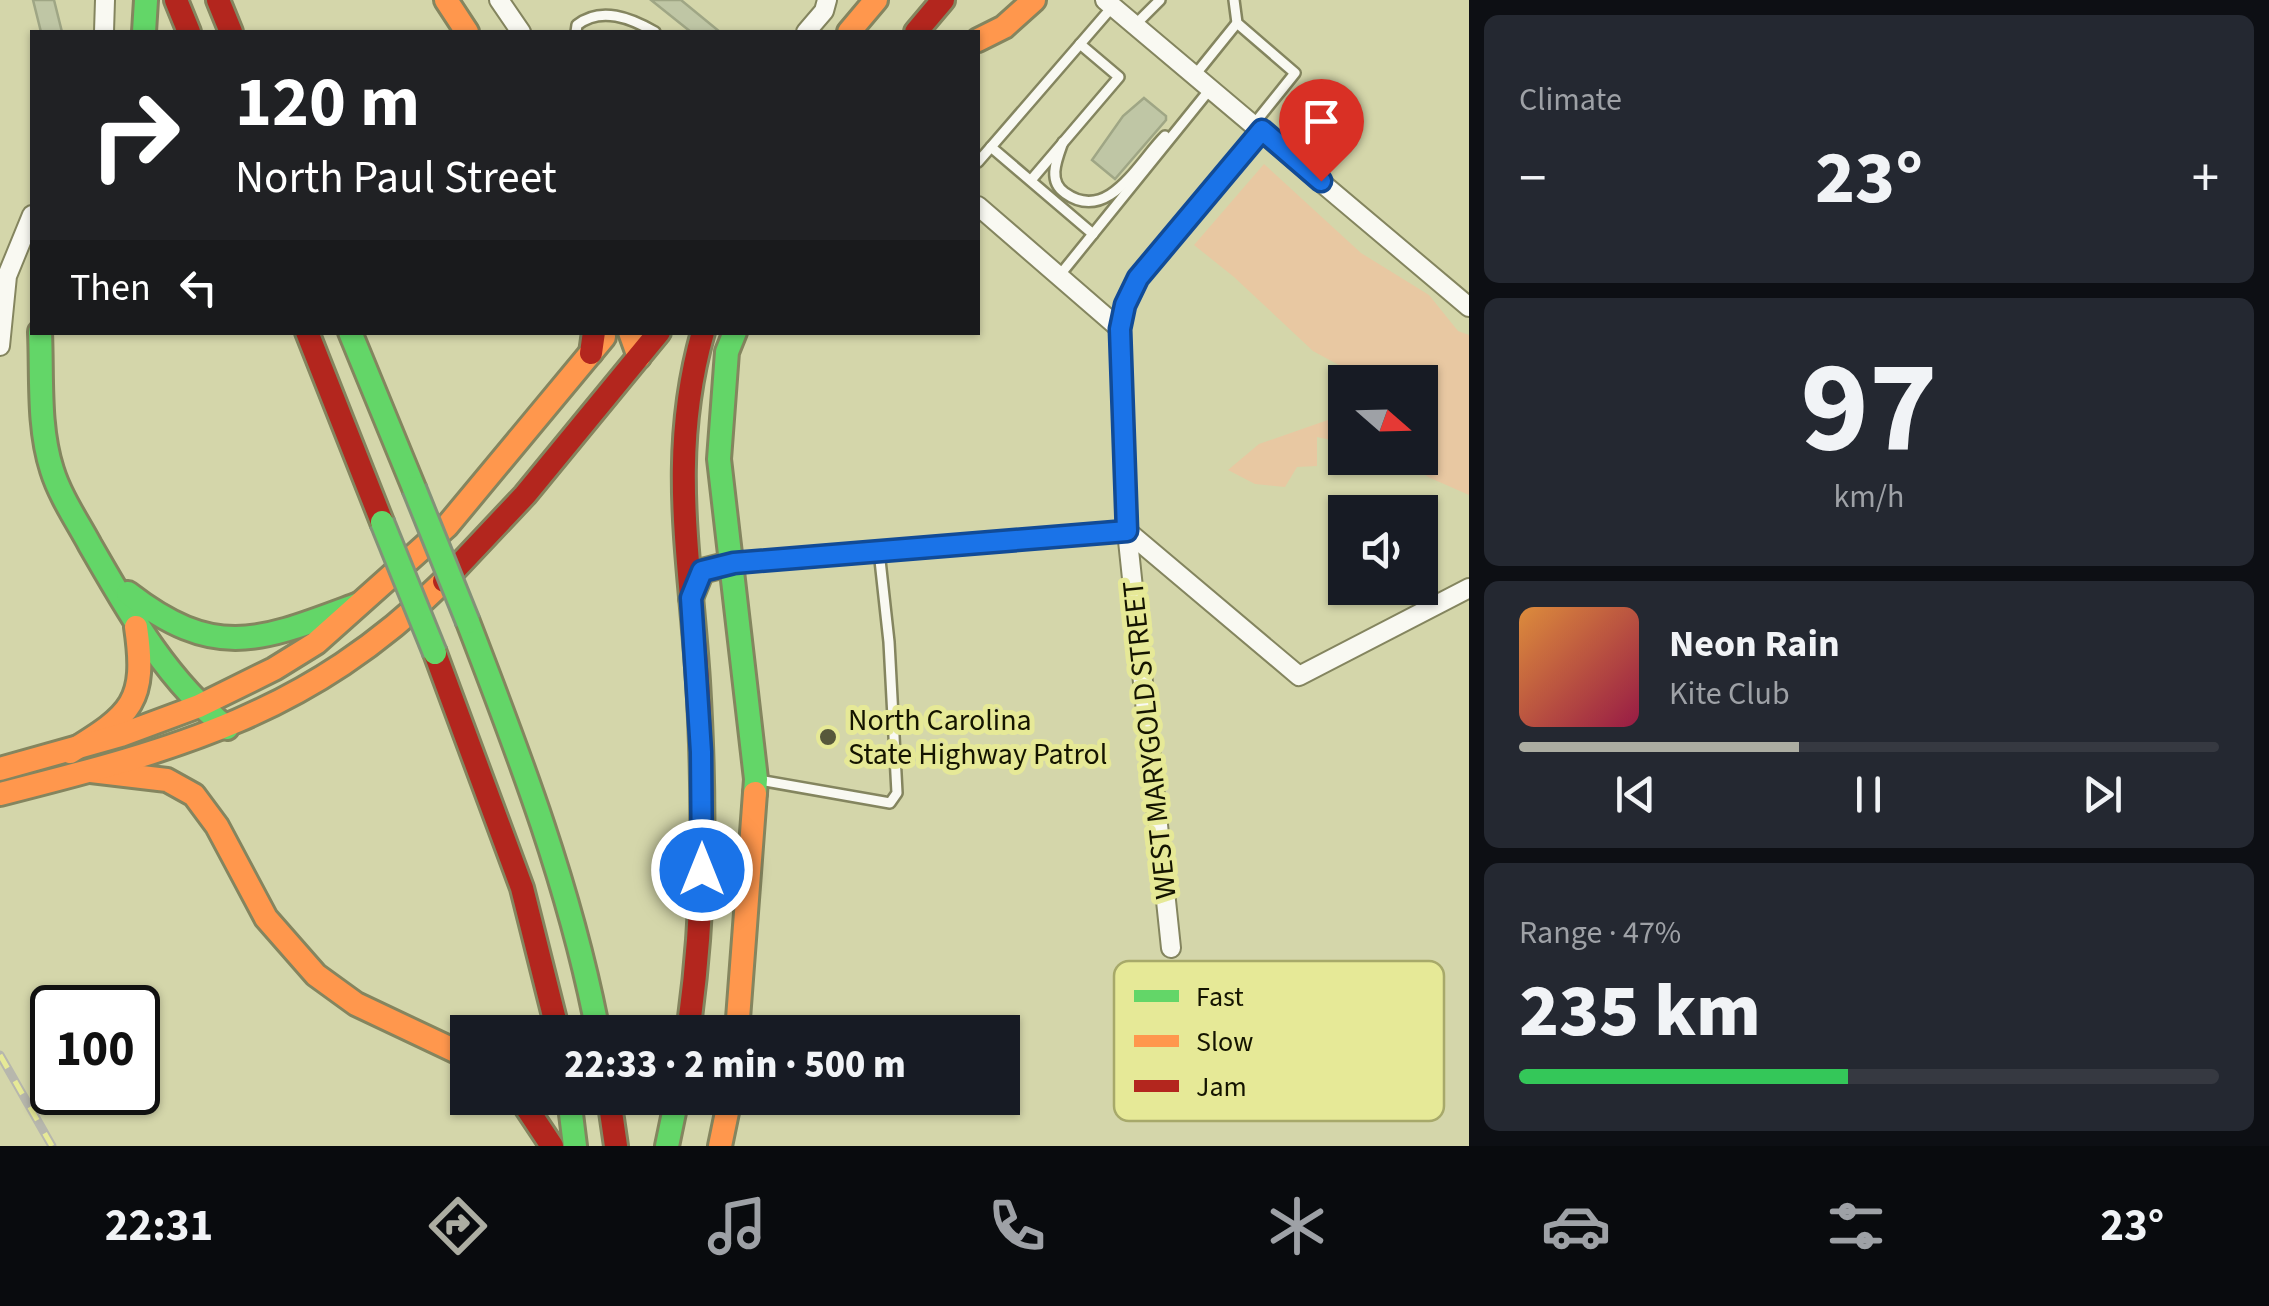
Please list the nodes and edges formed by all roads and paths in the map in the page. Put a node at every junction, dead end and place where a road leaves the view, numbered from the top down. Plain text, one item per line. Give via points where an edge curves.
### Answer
1 (105, 0) edge
2 (146, 0) edge
3 (176, 0) edge
4 (218, 0) edge
5 (235, 0) edge
6 (446, 0) edge
7 (499, 0) edge
8 (827, 0) edge
9 (876, 0) edge
10 (943, 0) edge
11 (1034, 0) edge
12 (1160, 0) edge
13 (1234, 0) edge
14 (1109, 3) edge
15 (1237, 23) junction
16 (1135, 25) junction
17 (104, 30) edge
18 (144, 30) edge
19 (188, 30) edge
20 (230, 30) edge
21 (241, 30) edge
22 (467, 30) edge
23 (520, 30) edge
24 (576, 30) edge
25 (651, 30) edge
26 (808, 30) edge
27 (851, 30) edge
28 (918, 30) edge
29 (980, 39) edge
30 (1080, 44) junction
31 (1194, 75) junction
32 (1210, 88) junction
33 (1258, 127) junction
34 (1173, 134) junction
35 (1063, 142) junction
36 (991, 147) junction
37 (980, 160) edge
38 (1032, 179) junction
39 (980, 208) edge
40 (30, 221) edge
41 (1093, 234) junction
42 (1059, 276) junction
43 (1469, 307) edge
44 (1120, 329) junction
45 (40, 335) edge
46 (51, 335) edge
47 (299, 335) edge
48 (308, 335) edge
49 (351, 335) edge
50 (631, 335) edge
51 (656, 335) edge
52 (702, 335) edge
53 (734, 335) edge
54 (592, 343) edge
55 (0, 346) edge
56 (638, 357) junction
57 (42, 360) junction
58 (321, 366) junction
59 (1127, 531) junction
60 (879, 551) junction
61 (734, 563) junction
62 (112, 578) junction
63 (1469, 588) edge
64 (691, 598) junction
65 (359, 604) junction
66 (136, 623) junction
67 (199, 706) junction
68 (227, 728) junction
69 (70, 752) junction
70 (0, 769) edge
71 (91, 770) junction
72 (756, 780) junction
73 (0, 794) edge
74 (1171, 948) dead end
75 (554, 1015) edge
76 (594, 1015) edge
77 (690, 1015) edge
78 (738, 1015) edge
79 (450, 1049) edge
80 (531, 1115) edge
81 (571, 1115) edge
82 (611, 1115) edge
83 (673, 1115) edge
84 (726, 1115) edge
85 (552, 1146) edge
86 (576, 1146) edge
87 (616, 1146) edge
88 (667, 1146) edge
89 (720, 1146) edge

1 - 17 street
2 - 18 main road
3 - 19 main road
4 - 20 main road
5 - 21 main road
6 - 22 main road
7 - 23 street
8 - 26 street
9 - 27 main road
10 - 28 main road
11 - 29 main road
12 - 16 lane
13 - 15 lane
14 - 16 street
14 - 30 lane
15 - 31 lane
15 - 33 lane via 1295,73
16 - 31 street
24 - 25 lane via 588,16 622,15
30 - 35 lane via 1119,77
30 - 36 lane
31 - 32 street
32 - 33 street
32 - 34 lane
33 - 43 street
33 - 44 street via 1138,278
34 - 35 lane via 1118,190 1087,204 1055,183
34 - 41 lane
35 - 38 lane
36 - 37 lane
36 - 38 lane
38 - 41 lane
39 - 42 street
40 - 55 street via 7,276
41 - 42 lane
42 - 44 street
44 - 59 street, WEST MARYGOLD STREET
45 - 57 main road
46 - 57 main road
47 - 58 main road
48 - 58 main road
49 - 76 main road, bridge via 542,821
50 - 56 main road
51 - 56 main road
52 - 64 main road via 681,432 680,506
53 - 61 main road via 720,459
54 - 65 main road via 456,515
56 - 68 main road via 514,507 426,597 329,674
57 - 62 main road via 52,470
58 - 75 main road, bridge via 494,807
59 - 60 street
59 - 63 street via 1299,676
59 - 74 street, WEST MARYGOLD STREET
60 - 61 street
60 - 72 lane via 897,793 890,802
61 - 64 main road via 702,571
61 - 72 main road
62 - 65 main road via 176,629 220,639 274,634
62 - 66 main road
64 - 77 main road via 703,843
65 - 67 main road via 312,645
66 - 67 main road
66 - 69 main road via 141,678 132,702 107,729
67 - 68 main road
67 - 69 main road
68 - 71 main road
69 - 70 main road
71 - 73 main road
71 - 79 main road via 167,780 194,796 266,918 316,975 368,1011
72 - 78 main road
80 - 85 main road
81 - 86 main road
82 - 87 main road
83 - 88 main road
84 - 89 main road

